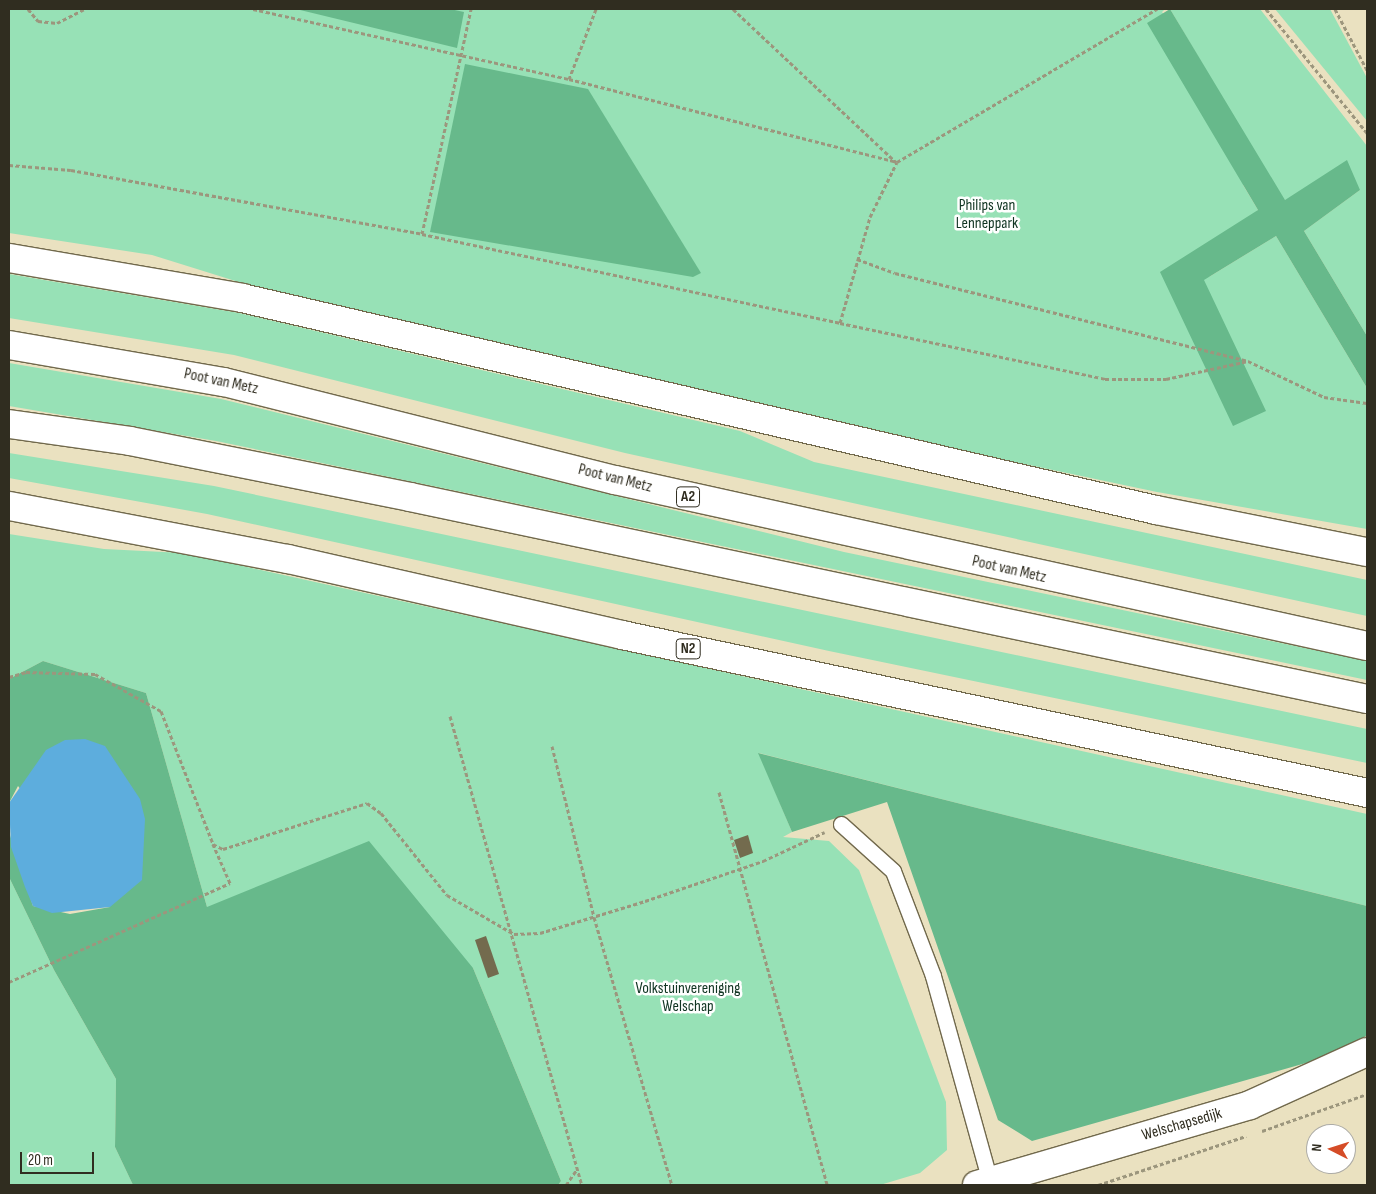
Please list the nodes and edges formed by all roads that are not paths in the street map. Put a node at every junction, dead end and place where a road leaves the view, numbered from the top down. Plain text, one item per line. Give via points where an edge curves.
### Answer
1 (9, 258) edge
2 (9, 345) edge
3 (9, 424) edge
4 (9, 506) edge
5 (1367, 552) edge
6 (1367, 646) edge
7 (1367, 699) edge
8 (1367, 793) edge
9 (841, 824) road end
10 (1367, 1052) edge
11 (984, 1183) edge

1 - 5 main road via 242,298 1156,510
2 - 6 main road, Poot van Metz / A2 via 224,382 654,489
3 - 7 main road via 130,441 410,497
4 - 8 main road, N2 via 288,558 622,636
9 - 11 lane, Welschapsedijk via 893,871 933,976
10 - 11 main road, Welschapsedijk via 1250,1105

